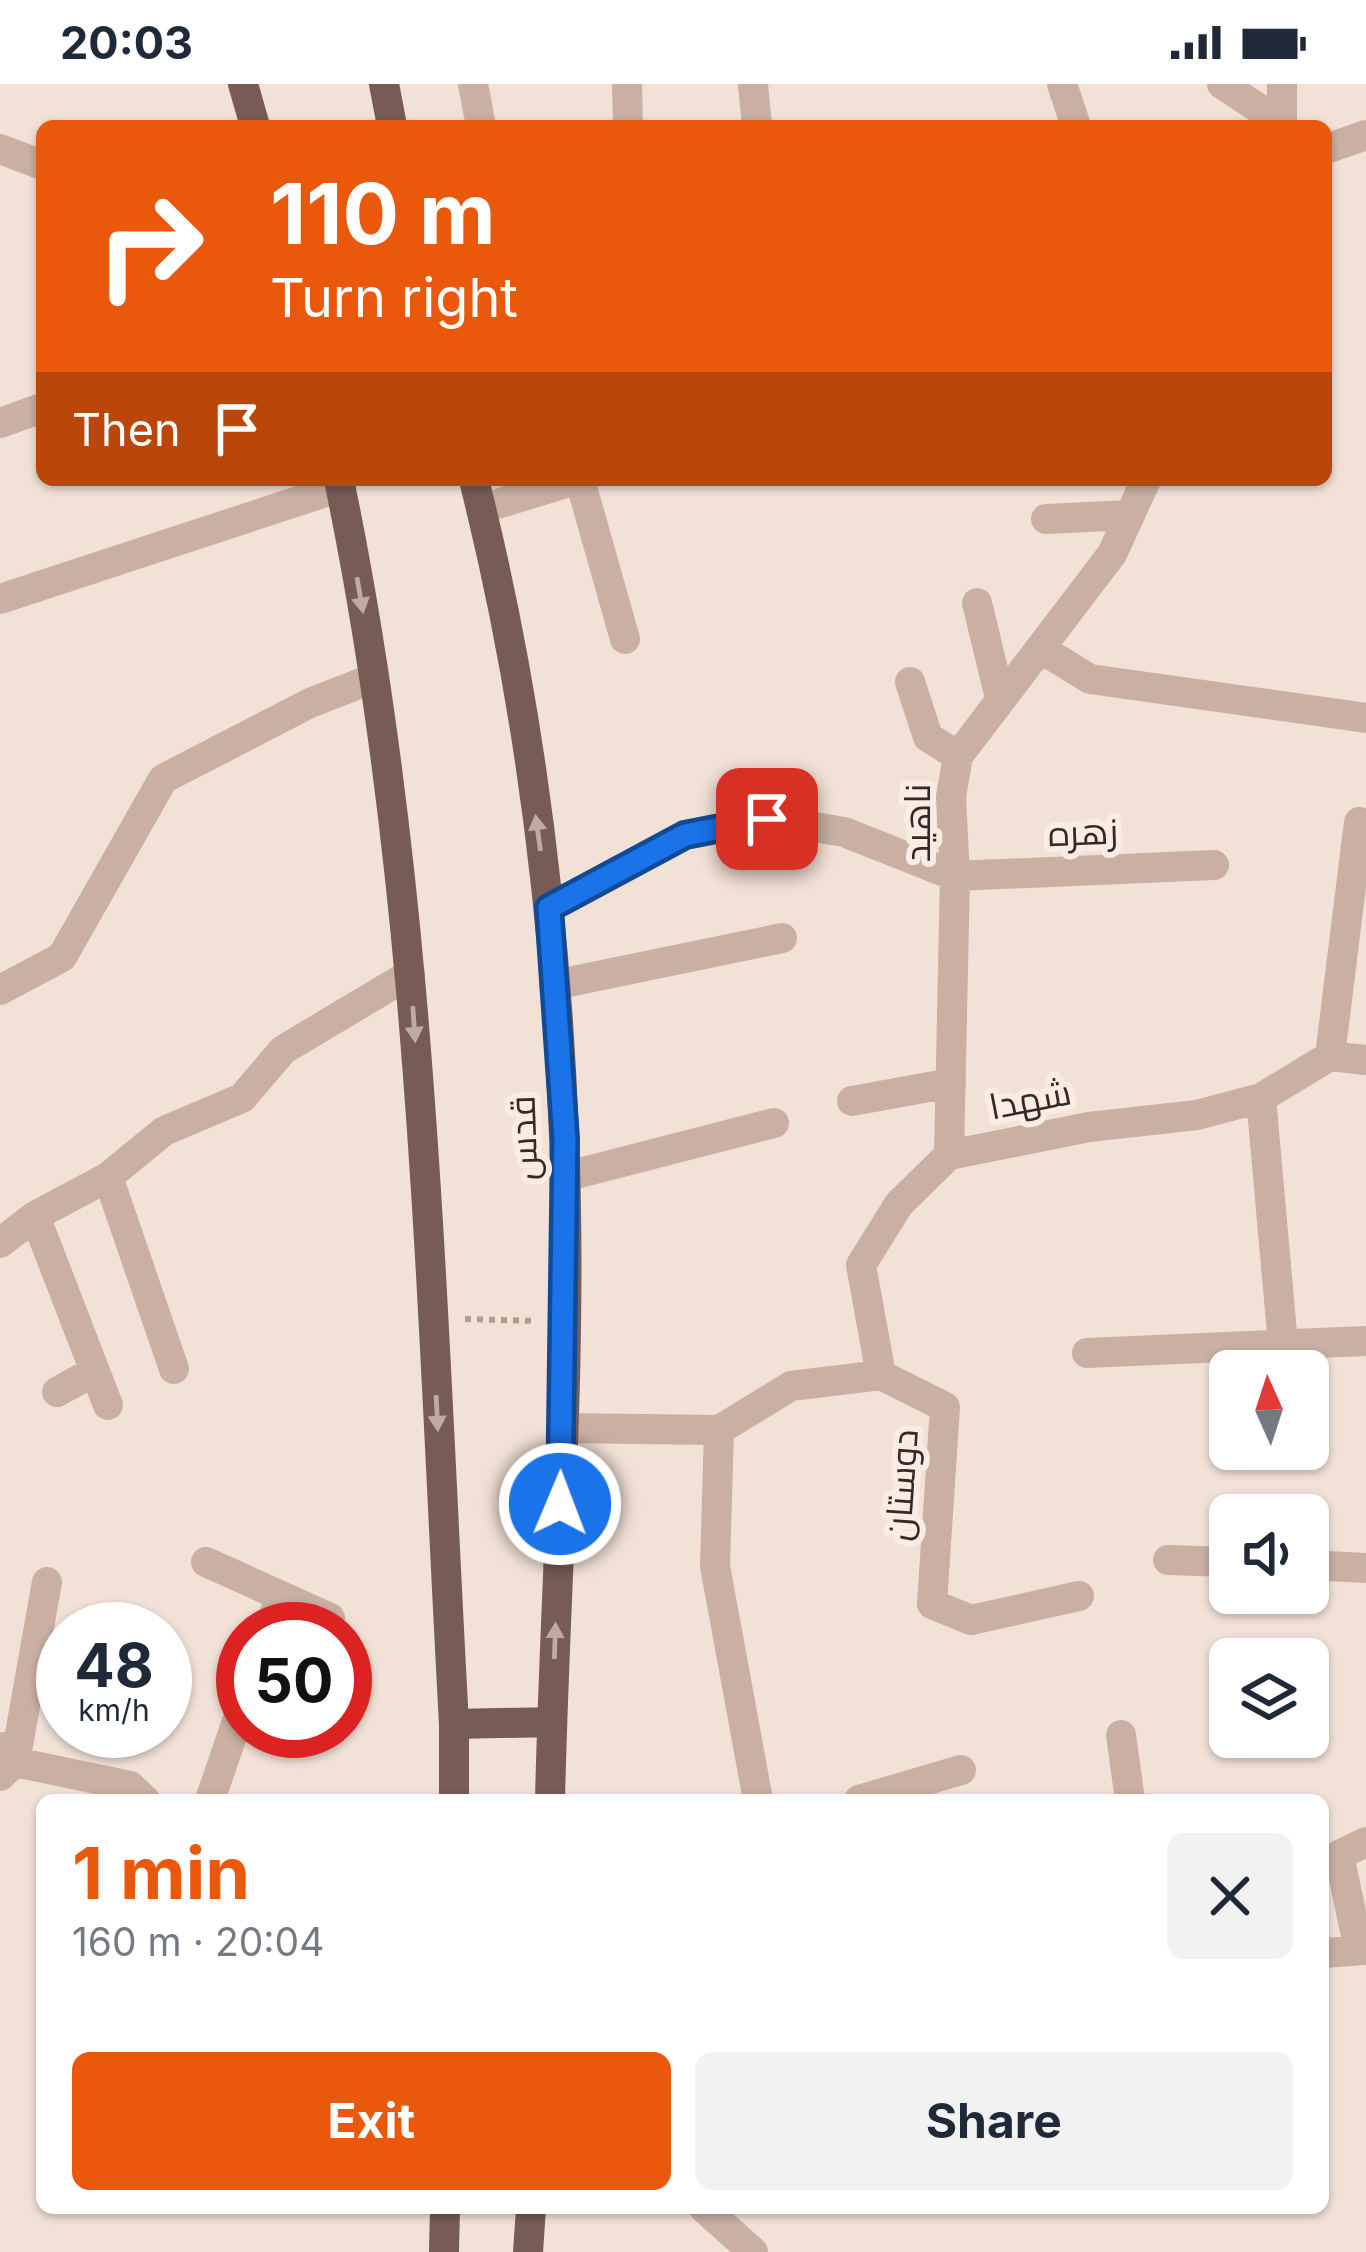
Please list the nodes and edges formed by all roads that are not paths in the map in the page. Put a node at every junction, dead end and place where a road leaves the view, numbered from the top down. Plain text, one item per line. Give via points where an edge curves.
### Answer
1 (243, 84) edge
2 (383, 84) edge
3 (473, 84) edge
4 (627, 84) edge
5 (753, 84) edge
6 (1062, 84) edge
7 (1222, 84) edge
8 (1282, 84) edge
9 (253, 120) edge
10 (391, 120) edge
11 (480, 120) edge
12 (628, 120) edge
13 (756, 120) edge
14 (1074, 120) edge
15 (1270, 120) edge
16 (1278, 120) edge
17 (1366, 135) edge
18 (1332, 147) edge
19 (0, 149) edge
20 (36, 163) edge
21 (36, 410) edge
22 (0, 423) edge
23 (334, 486) edge
24 (340, 486) edge
25 (538, 486) edge
26 (580, 486) edge
27 (1143, 486) edge
28 (478, 495) edge
29 (1130, 515) junction
30 (1046, 520) dead end
31 (0, 599) edge
32 (976, 603) dead end
33 (625, 638) dead end
34 (1041, 649) junction
35 (374, 678) junction
36 (910, 682) dead end
37 (1000, 698) junction
38 (1366, 718) edge
39 (958, 756) junction
40 (1359, 823) dead end
41 (1214, 866) dead end
42 (956, 876) junction
43 (549, 908) junction
44 (782, 938) dead end
45 (410, 974) junction
46 (554, 985) junction
47 (0, 990) edge
48 (1330, 1056) junction
49 (1366, 1060) edge
50 (951, 1082) junction
51 (1262, 1098) junction
52 (852, 1101) dead end
53 (774, 1123) dead end
54 (950, 1155) junction
55 (108, 1177) junction
56 (564, 1177) junction
57 (35, 1216) junction
58 (0, 1243) edge
59 (1366, 1341) edge
60 (1283, 1344) junction
61 (1087, 1353) dead end
62 (174, 1369) dead end
63 (95, 1371) junction
64 (881, 1376) junction
65 (56, 1393) dead end
66 (108, 1405) dead end
67 (561, 1428) junction
68 (719, 1430) junction
69 (1168, 1560) dead end
70 (1209, 1561) edge
71 (206, 1562) dead end
72 (1329, 1566) edge
73 (1366, 1568) edge
74 (47, 1582) dead end
75 (281, 1596) junction
76 (1079, 1596) dead end
77 (279, 1602) edge
78 (294, 1602) edge
79 (552, 1722) junction
80 (454, 1724) junction
81 (1121, 1735) dead end
82 (224, 1758) edge
83 (5, 1760) edge
84 (961, 1770) dead end
85 (139, 1794) edge
86 (212, 1794) edge
87 (454, 1794) edge
88 (550, 1794) edge
89 (757, 1794) edge
90 (879, 1794) edge
91 (1129, 1794) edge
92 (1366, 1842) edge
93 (1362, 1950) edge
94 (1329, 1953) edge
95 (446, 2214) edge
96 (531, 2214) edge
97 (711, 2214) edge
98 (443, 2252) edge
99 (529, 2252) edge
100 (753, 2252) edge

1 - 9 main road
2 - 10 main road
3 - 11 street
4 - 12 street
5 - 13 street
6 - 14 street
7 - 15 street
8 - 16 street
17 - 18 street
19 - 20 street
21 - 22 street
23 - 31 street
24 -> 35 main road
25 - 28 street
26 - 33 street
27 - 29 street, ناهید
43 -> 28 main road, قدس via 513,658
29 - 30 street
29 - 34 street, ناهید via 1112,554
32 - 37 street
34 - 37 street, ناهید
34 - 38 street via 1090,679
35 - 45 main road
35 - 47 street via 163,779 62,957
36 - 39 street via 928,737
37 - 39 street, ناهید
39 - 42 street, ناهید via 951,797
40 - 48 street
41 - 42 street, زهره
42 - 43 street via 844,832 767,819 685,835
42 - 50 street, ناهید
43 - 46 main road, قدس
44 - 46 street
45 - 55 street via 283,1050 242,1098 164,1131
45 -> 80 main road
46 - 56 main road, قدس
48 - 49 street
48 - 51 street, شهدا
50 - 52 street
50 - 54 street, ناهید
51 - 54 street, شهدا
51 - 60 street
53 - 56 street
54 - 64 street, شهدا via 899,1204 861,1265
55 - 57 street
55 - 62 street
56 - 67 main road, قدس
57 - 58 street
57 - 63 street
59 - 60 street
60 - 61 street
63 - 65 street
63 - 66 street
64 - 68 street, دوستان via 790,1386
64 - 76 street, دوستان via 945,1407 932,1604 971,1620
67 - 68 street
79 -> 67 main road, قدس
68 - 89 street via 715,1566
69 - 70 street
71 - 75 street
72 - 73 street
74 - 83 street
75 - 77 street
75 - 78 street
79 - 80 main road
79 - 88 main road, قدس
80 - 87 main road
81 - 91 street
82 - 86 street
83 - 85 street
84 - 90 street
92 - 93 street via 1340,1856
93 - 94 street
95 - 98 main road
96 - 99 main road
97 - 100 street

